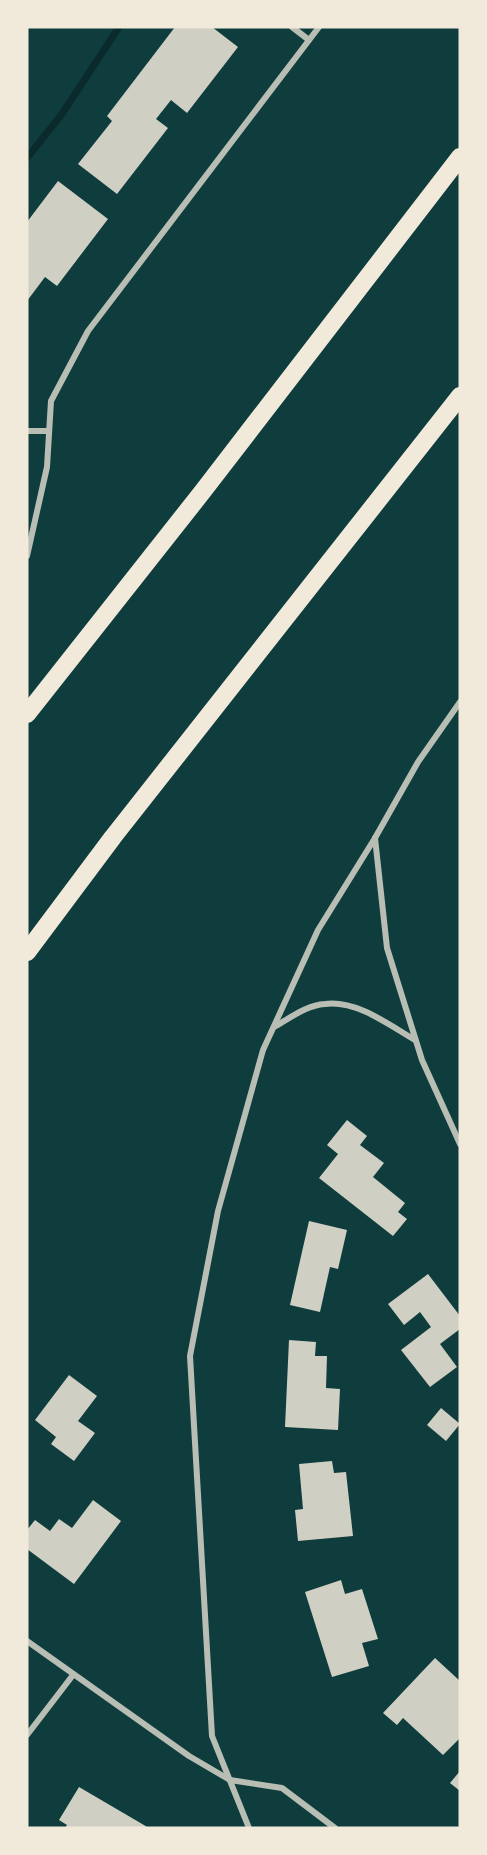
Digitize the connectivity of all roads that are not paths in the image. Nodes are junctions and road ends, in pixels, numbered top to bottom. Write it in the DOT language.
graph roads {
  1 [pos="292,27"];
  2 [pos="318,27"];
  3 [pos="309,40"];
  4 [pos="460,157"];
  5 [pos="460,396"];
  6 [pos="27,430"];
  7 [pos="49,431"];
  8 [pos="27,556"];
  9 [pos="460,702"];
  10 [pos="27,714"];
  11 [pos="375,838"];
  12 [pos="27,951"];
  13 [pos="273,1027"];
  14 [pos="416,1040"];
  15 [pos="460,1144"];
  16 [pos="27,1641"];
  17 [pos="73,1675"];
  18 [pos="27,1736"];
  19 [pos="230,1780"];
  20 [pos="249,1828"];
  21 [pos="335,1828"];
  1 -- 3 [label="street"];
  2 -- 3 [label="street"];
  3 -- 7 [label="street"];
  4 -- 10 [label="highway"];
  5 -- 12 [label="highway"];
  6 -- 7 [label="street"];
  7 -- 8 [label="street"];
  9 -- 11 [label="street"];
  11 -- 13 [label="street"];
  11 -- 14 [label="street"];
  13 -- 14 [label="street"];
  13 -- 19 [label="street"];
  14 -- 15 [label="street"];
  16 -- 17 [label="street"];
  17 -- 18 [label="street"];
  17 -- 19 [label="street"];
  19 -- 20 [label="street"];
  19 -- 21 [label="street"];
}
